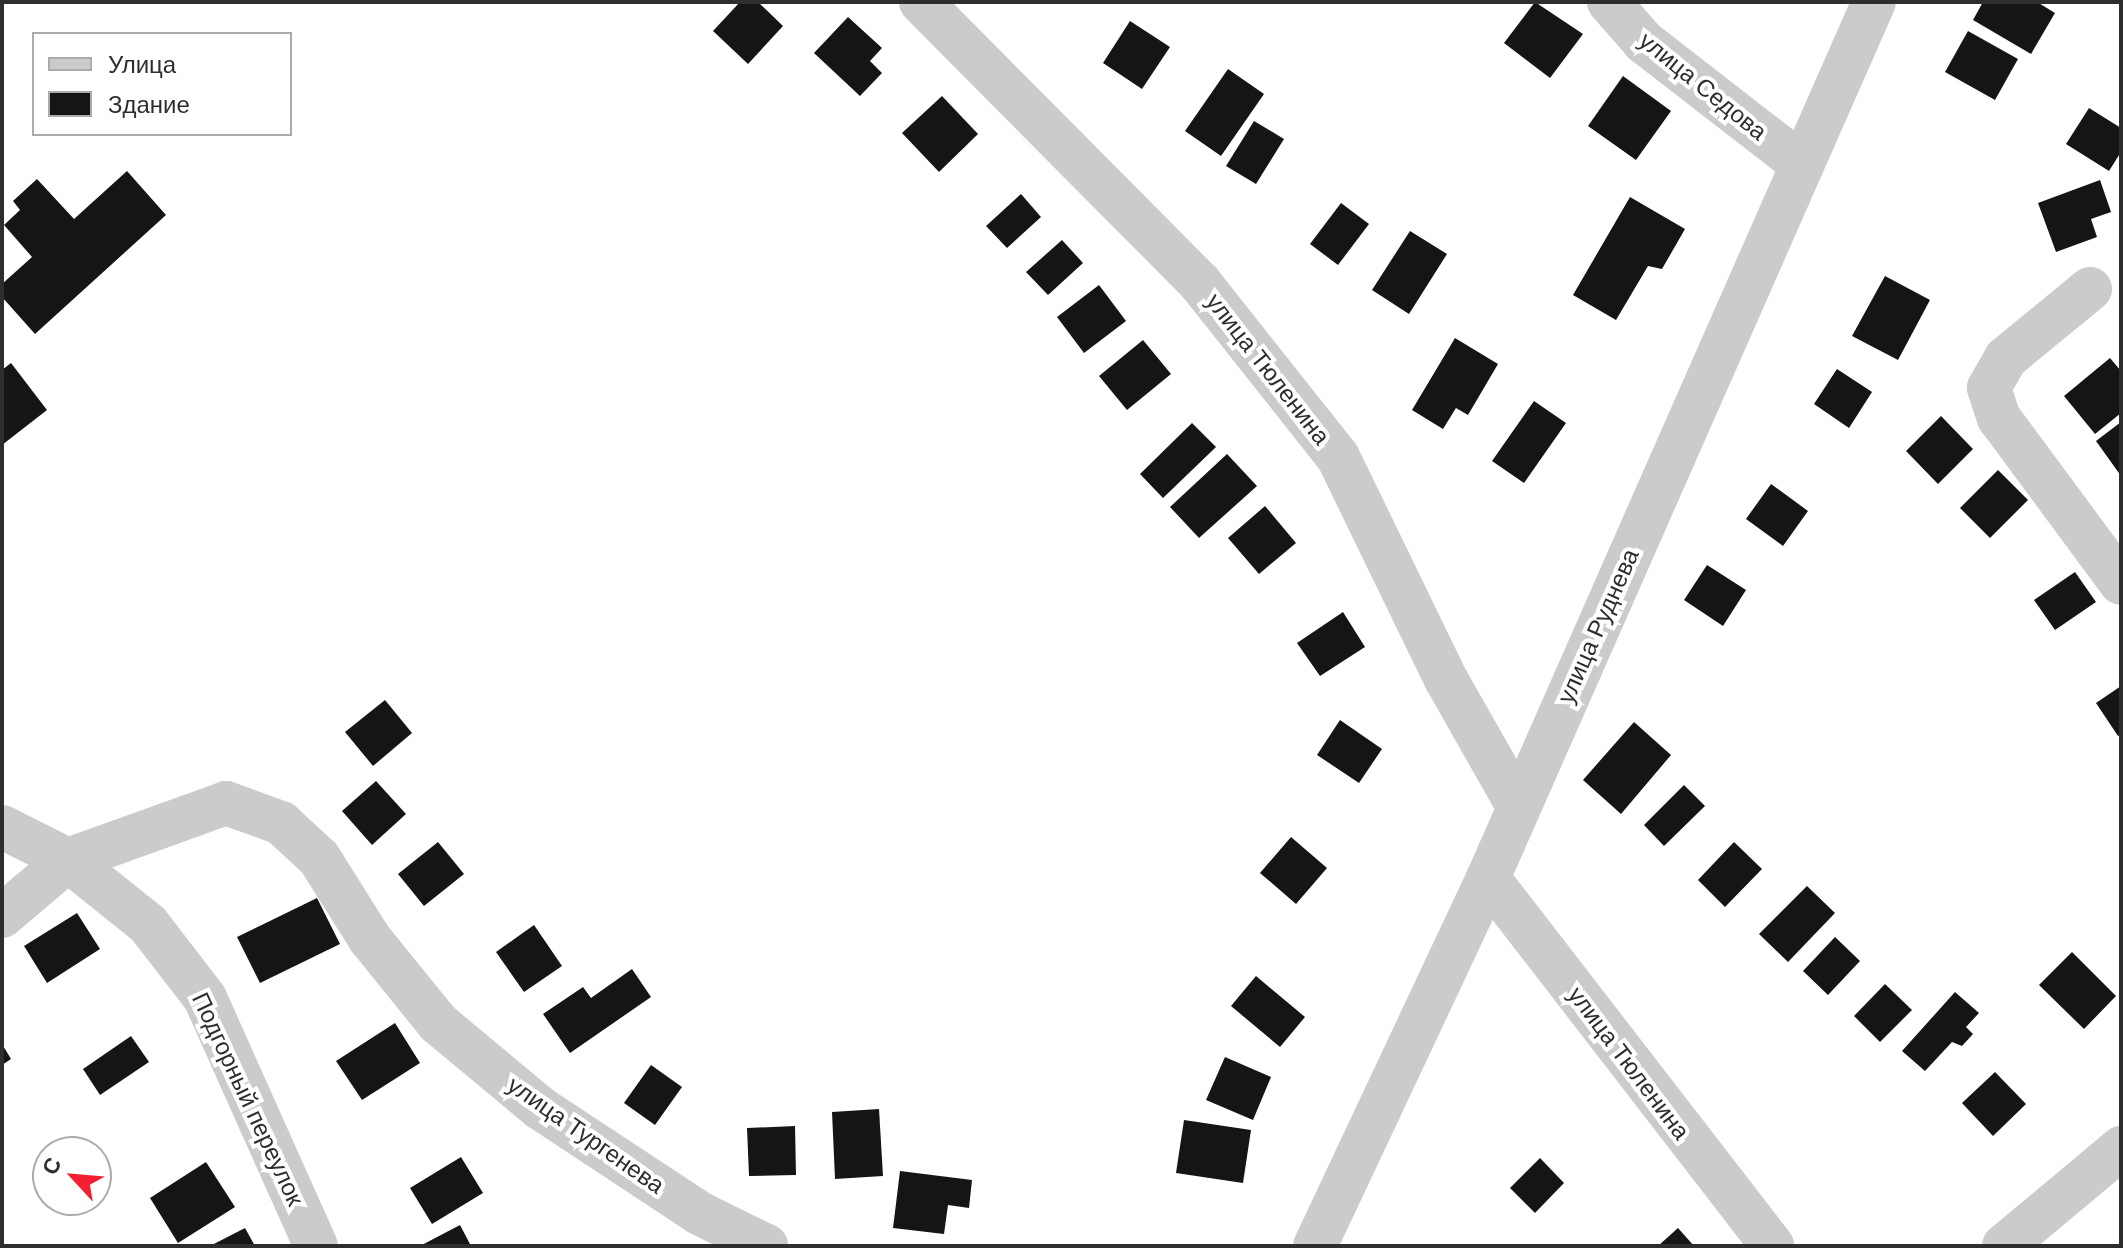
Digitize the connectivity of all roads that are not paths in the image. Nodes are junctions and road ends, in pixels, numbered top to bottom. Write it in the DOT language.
graph roads {
  1 [pos="921,2"];
  2 [pos="1609,2"];
  3 [pos="1874,2"];
  4 [pos="1801,164"];
  5 [pos="2090,289"];
  6 [pos="2121,583"];
  7 [pos="1518,806"];
  8 [pos="2,827"];
  9 [pos="68,860"];
  10 [pos="1488,878"];
  11 [pos="2,916"];
  12 [pos="2121,1148"];
  13 [pos="316,1246"];
  14 [pos="766,1246"];
  15 [pos="1315,1246"];
  16 [pos="1772,1246"];
  17 [pos="2004,1246"];
  1 -- 7 [label="street, улица Тюленина"];
  2 -- 4 [label="street, улица Седова"];
  3 -- 4 [label="street, улица Руднева"];
  4 -- 7 [label="street, улица Руднева"];
  5 -- 6 [label="street"];
  7 -- 10 [label="street, улица Руднева"];
  8 -- 9 [label="street, Подгорный переулок"];
  9 -- 11 [label="street"];
  9 -- 13 [label="street, Подгорный переулок"];
  9 -- 14 [label="street, улица Тургенева"];
  10 -- 15 [label="street, улица Руднева"];
  10 -- 16 [label="street, улица Тюленина"];
  12 -- 17 [label="street"];
}
